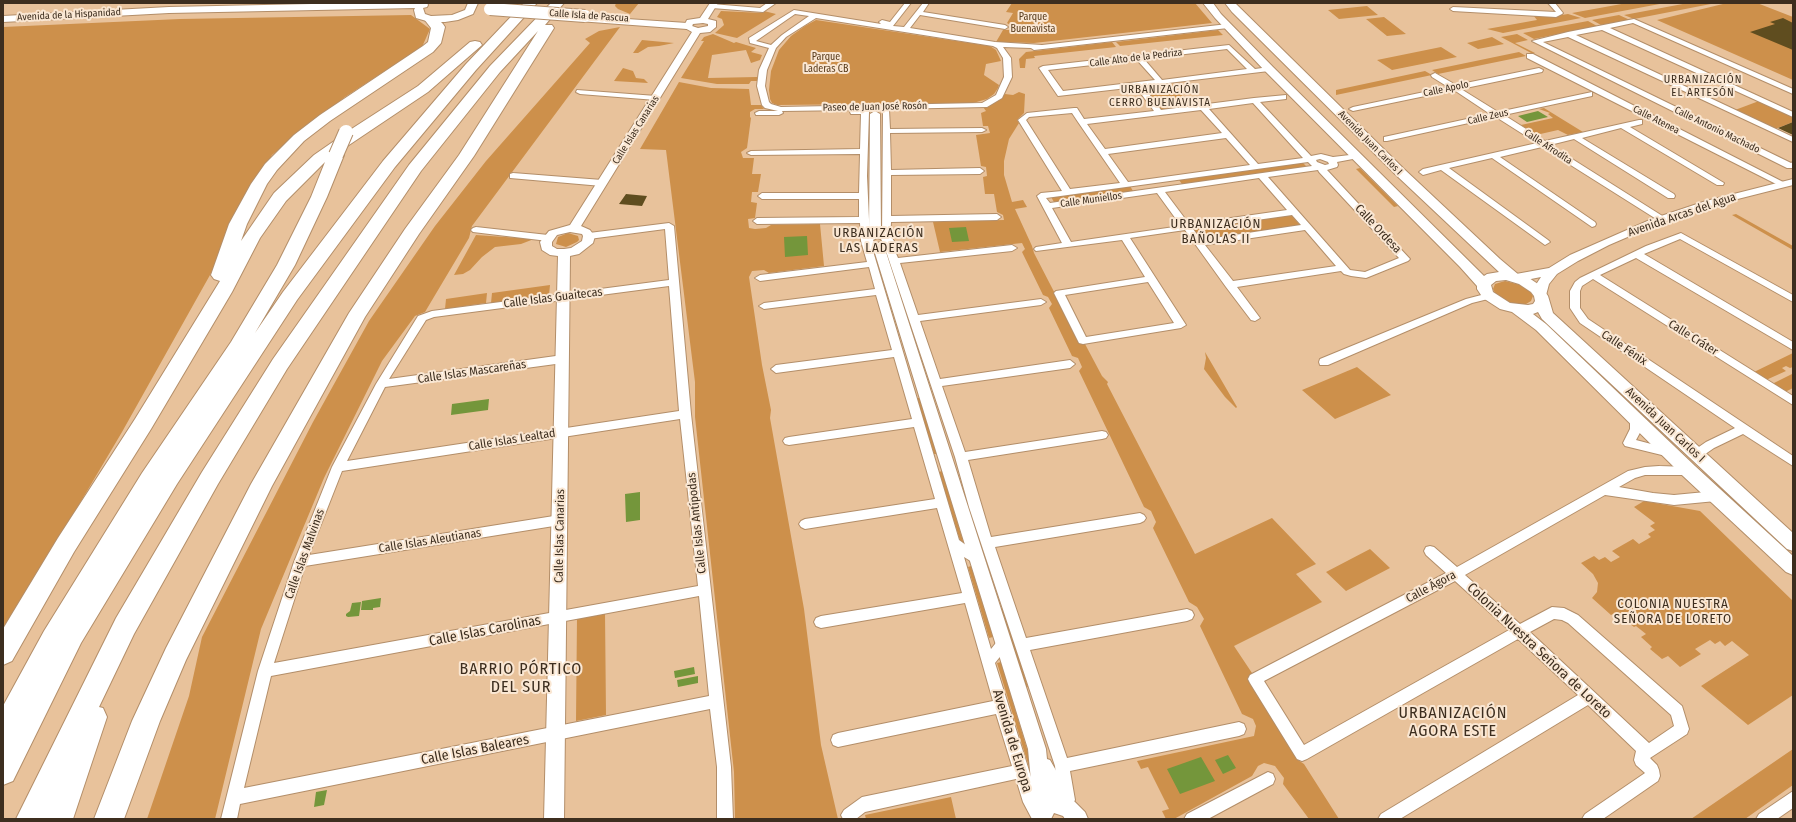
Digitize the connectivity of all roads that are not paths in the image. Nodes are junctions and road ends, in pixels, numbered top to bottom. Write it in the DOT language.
graph roads {
  1 [pos="522,3"];
  2 [pos="531,3"];
  3 [pos="558,3"];
  4 [pos="568,3"];
  5 [pos="773,3"];
  6 [pos="908,3"];
  7 [pos="916,3"];
  8 [pos="926,3"];
  9 [pos="1208,3"];
  10 [pos="1219,3"];
  11 [pos="1230,3"];
  12 [pos="1551,3"];
  13 [pos="713,5"];
  14 [pos="470,7"];
  15 [pos="1453,9"];
  16 [pos="808,10"];
  17 [pos="427,13"];
  18 [pos="918,13"];
  19 [pos="816,15"];
  20 [pos="3,19"];
  21 [pos="703,20"];
  22 [pos="3,23"];
  23 [pos="905,23"];
  24 [pos="893,24"];
  25 [pos="688,25"];
  26 [pos="875,25"];
  27 [pos="1228,26"];
  28 [pos="1005,27"];
  29 [pos="1602,27"];
  30 [pos="697,31"];
  31 [pos="914,32"];
  32 [pos="1568,34"];
  33 [pos="995,44"];
  34 [pos="773,47"];
  35 [pos="1041,47"];
  36 [pos="1005,56"];
  37 [pos="1530,56"];
  38 [pos="1139,57"];
  39 [pos="1269,69"];
  40 [pos="1539,70"];
  41 [pos="1253,71"];
  42 [pos="1435,75"];
  43 [pos="1160,82"];
  44 [pos="1138,85"];
  45 [pos="1455,88"];
  46 [pos="580,92"];
  47 [pos="1793,92"];
  48 [pos="1590,94"];
  49 [pos="1283,97"];
  50 [pos="656,98"];
  51 [pos="1254,100"];
  52 [pos="1203,107"];
  53 [pos="887,109"];
  54 [pos="1353,109"];
  55 [pos="868,111"];
  56 [pos="1159,112"];
  57 [pos="1498,115"];
  58 [pos="1793,115"];
  59 [pos="1082,122"];
  60 [pos="1639,122"];
  61 [pos="1623,126"];
  62 [pos="982,130"];
  63 [pos="886,131"];
  64 [pos="1228,135"];
  65 [pos="1576,137"];
  66 [pos="1387,139"];
  67 [pos="1793,140"];
  68 [pos="1544,144"];
  69 [pos="881,150"];
  70 [pos="864,151"];
  71 [pos="1103,152"];
  72 [pos="751,153"];
  73 [pos="1355,156"];
  74 [pos="1494,156"];
  75 [pos="1312,159"];
  76 [pos="1332,160"];
  77 [pos="1792,165"];
  78 [pos="1255,166"];
  79 [pos="1322,168"];
  80 [pos="1443,168"];
  81 [pos="875,169"];
  82 [pos="980,171"];
  83 [pos="1423,172"];
  84 [pos="886,173"];
  85 [pos="513,176"];
  86 [pos="863,176"];
  87 [pos="1262,176"];
  88 [pos="602,183"];
  89 [pos="1720,183"];
  90 [pos="1788,183"];
  91 [pos="1125,184"];
  92 [pos="1159,190"];
  93 [pos="1067,192"];
  94 [pos="886,193"];
  95 [pos="762,196"];
  96 [pos="864,196"];
  97 [pos="1671,196"];
  98 [pos="876,198"];
  99 [pos="1047,206"];
  100 [pos="1293,212"];
  101 [pos="997,218"];
  102 [pos="888,219"];
  103 [pos="1661,219"];
  104 [pos="864,220"];
  105 [pos="757,221"];
  106 [pos="1592,224"];
  107 [pos="1186,227"];
  108 [pos="1306,227"];
  109 [pos="574,228"];
  110 [pos="476,230"];
  111 [pos="589,236"];
  112 [pos="1124,236"];
  113 [pos="548,238"];
  114 [pos="877,241"];
  115 [pos="1545,242"];
  116 [pos="1198,243"];
  117 [pos="1068,245"];
  118 [pos="1012,248"];
  119 [pos="1039,249"];
  120 [pos="564,253"];
  121 [pos="1637,254"];
  122 [pos="895,261"];
  123 [pos="872,264"];
  124 [pos="1342,268"];
  125 [pos="1553,271"];
  126 [pos="1593,275"];
  127 [pos="760,278"];
  128 [pos="1515,278"];
  129 [pos="1151,279"];
  130 [pos="674,282"];
  131 [pos="1230,285"];
  132 [pos="1489,286"];
  133 [pos="892,291"];
  134 [pos="564,297"];
  135 [pos="1541,299"];
  136 [pos="1793,299"];
  137 [pos="1041,302"];
  138 [pos="764,306"];
  139 [pos="1517,309"];
  140 [pos="432,314"];
  141 [pos="1255,318"];
  142 [pos="914,319"];
  143 [pos="1793,347"];
  144 [pos="903,348"];
  145 [pos="925,352"];
  146 [pos="563,359"];
  147 [pos="1324,362"];
  148 [pos="1070,364"];
  149 [pos="178,366"];
  150 [pos="776,369"];
  151 [pos="381,384"];
  152 [pos="907,386"];
  153 [pos="931,389"];
  154 [pos="1793,402"];
  155 [pos="685,414"];
  156 [pos="947,415"];
  157 [pos="1636,420"];
  158 [pos="918,422"];
  159 [pos="936,427"];
  160 [pos="1744,429"];
  161 [pos="562,432"];
  162 [pos="1102,435"];
  163 [pos="789,441"];
  164 [pos="1671,453"];
  165 [pos="1697,454"];
  166 [pos="945,456"];
  167 [pos="961,457"];
  168 [pos="1793,462"];
  169 [pos="338,467"];
  170 [pos="931,467"];
  171 [pos="1689,471"];
  172 [pos="1632,474"];
  173 [pos="1604,490"];
  174 [pos="957,495"];
  175 [pos="1716,496"];
  176 [pos="1653,498"];
  177 [pos="942,503"];
  178 [pos="975,507"];
  179 [pos="1140,518"];
  180 [pos="560,520"];
  181 [pos="805,524"];
  182 [pos="952,542"];
  183 [pos="988,543"];
  184 [pos="1793,544"];
  185 [pos="1430,550"];
  186 [pos="977,560"];
  187 [pos="300,562"];
  188 [pos="1793,567"];
  189 [pos="1456,574"];
  190 [pos="704,590"];
  191 [pos="1004,591"];
  192 [pos="969,597"];
  193 [pos="994,608"];
  194 [pos="1187,615"];
  195 [pos="558,617"];
  196 [pos="821,622"];
  197 [pos="125,626"];
  198 [pos="1519,631"];
  199 [pos="1004,643"];
  200 [pos="1022,645"];
  201 [pos="3,653"];
  202 [pos="989,661"];
  203 [pos="265,671"];
  204 [pos="1020,694"];
  205 [pos="1588,696"];
  206 [pos="717,701"];
  207 [pos="1001,706"];
  208 [pos="1042,707"];
  209 [pos="1239,729"];
  210 [pos="3,733"];
  211 [pos="557,734"];
  212 [pos="838,740"];
  213 [pos="1647,751"];
  214 [pos="1038,756"];
  215 [pos="1062,766"];
  216 [pos="3,771"];
  217 [pos="1021,771"];
  218 [pos="1268,779"];
  219 [pos="234,798"];
  220 [pos="1793,799"];
  221 [pos="1071,811"];
  222 [pos="849,815"];
  223 [pos="1043,817"];
  224 [pos="31,819"];
  225 [pos="58,819"];
  226 [pos="109,819"];
  227 [pos="229,819"];
  228 [pos="554,819"];
  229 [pos="725,819"];
  230 [pos="1192,819"];
  231 [pos="1386,819"];
  232 [pos="1590,819"];
  233 [pos="1764,819"];
  1 -- 149 [label="highway"];
  2 -- 216 [label="highway"];
  3 -- 197 [label="highway"];
  4 -- 226 [label="highway"];
  5 -- 13 [label="street"];
  6 -- 24 [label="street"];
  7 -- 23 [label="street"];
  8 -- 18 [label="street"];
  9 -- 27 [label="main road, Avenida Juan Carlos I"];
  10 -- 132 [label="main road, Avenida Juan Carlos I"];
  11 -- 128 [label="main road, Avenida Juan Carlos I"];
  12 -- 15 [label="street"];
  13 -- 21 [label="street"];
  14 -- 17 [label="main road, Calle Isla de Pascua"];
  14 -- 25 [label="main road, Calle Isla de Pascua"];
  16 -- 19 [label="street"];
  17 -- 20 [label="main road, Avenida de la Hispanidad"];
  17 -- 22 [label="main road, Avenida de la Hispanidad"];
  17 -- 149 [label="highway"];
  17 -- 210 [label="highway, bridge"];
  18 -- 23 [label="street"];
  18 -- 28 [label="street"];
  19 -- 24 [label="street"];
  19 -- 26 [label="street"];
  19 -- 34 [label="street"];
  19 -- 34 [label="street"];
  21 -- 25 [label="street"];
  21 -- 30 [label="street"];
  23 -- 24 [label="street"];
  23 -- 31 [label="street"];
  24 -- 26 [label="street"];
  25 -- 30 [label="street"];
  26 -- 31 [label="street"];
  27 -- 35 [label="street"];
  27 -- 39 [label="main road, Avenida Juan Carlos I"];
  29 -- 32 [label="street"];
  29 -- 47 [label="street"];
  29 -- 58 [label="street"];
  30 -- 50 [label="street, Calle Islas Canarias"];
  31 -- 33 [label="street"];
  32 -- 67 [label="street"];
  32 -- 77 [label="street, Calle Antonio Machado"];
  33 -- 35 [label="street"];
  33 -- 36 [label="street"];
  34 -- 55 [label="street, Paseo de Juan José Rosón"];
  35 -- 36 [label="street"];
  36 -- 53 [label="street, Paseo de Juan José Rosón"];
  37 -- 90 [label="street, Calle Atenea"];
  38 -- 41 [label="street, Calle Alto de la Pedriza"];
  38 -- 43 [label="street"];
  38 -- 44 [label="street, Calle Alto de la Pedriza"];
  39 -- 41 [label="street"];
  39 -- 73 [label="main road, Avenida Juan Carlos I"];
  40 -- 45 [label="street, Calle Apolo"];
  41 -- 43 [label="street"];
  42 -- 45 [label="street, Calle Afrodita"];
  43 -- 44 [label="street"];
  44 -- 56 [label="street"];
  45 -- 54 [label="street, Calle Apolo"];
  45 -- 57 [label="street, Calle Afrodita"];
  46 -- 50 [label="street"];
  48 -- 57 [label="street, Calle Zeus"];
  49 -- 51 [label="street"];
  50 -- 88 [label="street, Calle Islas Canarias"];
  51 -- 52 [label="street"];
  51 -- 75 [label="street"];
  52 -- 56 [label="street"];
  52 -- 64 [label="street"];
  53 -- 55 [label="street"];
  53 -- 55 [label="street, Paseo de Juan José Rosón"];
  53 -- 63 [label="street, Avenida de Europa"];
  55 -- 69 [label="street, Avenida de Europa"];
  55 -- 70 [label="street, Avenida de Europa"];
  56 -- 59 [label="street"];
  57 -- 66 [label="street, Calle Zeus"];
  57 -- 68 [label="street, Calle Afrodita"];
  59 -- 71 [label="street"];
  59 -- 93 [label="street"];
  60 -- 61 [label="street, Calle Atenea"];
  61 -- 65 [label="street, Calle Atenea"];
  61 -- 89 [label="street"];
  62 -- 63 [label="street"];
  63 -- 69 [label="street, Avenida de Europa"];
  64 -- 71 [label="street"];
  64 -- 78 [label="street"];
  65 -- 68 [label="street, Calle Atenea"];
  65 -- 97 [label="street"];
  68 -- 74 [label="street, Calle Atenea"];
  68 -- 103 [label="street, Calle Afrodita"];
  69 -- 81 [label="street, Avenida de Europa"];
  69 -- 84 [label="street, Avenida de Europa"];
  70 -- 72 [label="street"];
  70 -- 86 [label="street, Avenida de Europa"];
  71 -- 91 [label="street"];
  73 -- 76 [label="street"];
  73 -- 132 [label="main road, Avenida Juan Carlos I"];
  74 -- 80 [label="street, Calle Atenea"];
  74 -- 106 [label="street"];
  75 -- 76 [label="street, Calle Muniellos"];
  75 -- 78 [label="street, Calle Muniellos"];
  75 -- 79 [label="street"];
  76 -- 79 [label="street"];
  78 -- 91 [label="street, Calle Muniellos"];
  79 -- 87 [label="street, Calle Muniellos"];
  79 -- 124 [label="street, Calle Ordesa"];
  80 -- 83 [label="street, Calle Atenea"];
  80 -- 115 [label="street"];
  81 -- 86 [label="street"];
  81 -- 98 [label="street, Avenida de Europa"];
  82 -- 84 [label="street"];
  84 -- 94 [label="street, Avenida de Europa"];
  85 -- 88 [label="street"];
  86 -- 96 [label="street, Avenida de Europa"];
  87 -- 92 [label="street, Calle Muniellos"];
  87 -- 100 [label="street"];
  88 -- 109 [label="street, Calle Islas Canarias"];
  90 -- 103 [label="street, Avenida Arcas del Agua"];
  91 -- 93 [label="street, Calle Muniellos"];
  92 -- 99 [label="street, Calle Muniellos"];
  92 -- 107 [label="street"];
  93 -- 99 [label="street, Calle Muniellos"];
  94 -- 98 [label="street"];
  94 -- 102 [label="street, Avenida de Europa"];
  95 -- 96 [label="street"];
  96 -- 104 [label="street, Avenida de Europa"];
  98 -- 114 [label="street, Avenida de Europa"];
  99 -- 117 [label="street"];
  100 -- 107 [label="street"];
  100 -- 108 [label="street"];
  101 -- 102 [label="street"];
  102 -- 114 [label="street, Avenida de Europa"];
  103 -- 125 [label="street, Avenida Arcas del Agua"];
  104 -- 105 [label="street"];
  104 -- 114 [label="street, Avenida de Europa"];
  107 -- 112 [label="street"];
  107 -- 116 [label="street"];
  108 -- 116 [label="street"];
  108 -- 124 [label="street"];
  109 -- 111 [label="street"];
  109 -- 113 [label="street"];
  110 -- 113 [label="street"];
  111 -- 120 [label="street"];
  111 -- 130 [label="street, Calle Islas Antípodas"];
  112 -- 117 [label="street"];
  112 -- 129 [label="street"];
  113 -- 120 [label="street"];
  114 -- 122 [label="street, Avenida de Europa"];
  114 -- 123 [label="street, Avenida de Europa"];
  114 -- 133 [label="street, Avenida de Europa"];
  116 -- 131 [label="street"];
  117 -- 119 [label="street"];
  118 -- 122 [label="street"];
  120 -- 134 [label="street, Calle Islas Canarias"];
  121 -- 126 [label="street, Calle Fénix"];
  121 -- 136 [label="street, Calle Fénix"];
  121 -- 143 [label="street"];
  122 -- 133 [label="street, Avenida de Europa"];
  123 -- 127 [label="street"];
  123 -- 133 [label="street, Avenida de Europa"];
  124 -- 131 [label="street"];
  125 -- 128 [label="street, Avenida Arcas del Agua"];
  125 -- 135 [label="street, Avenida Arcas del Agua"];
  126 -- 154 [label="street, Calle Cráter"];
  126 -- 160 [label="street, Calle Fénix"];
  128 -- 132 [label="main road"];
  128 -- 135 [label="main road, Avenida Juan Carlos I"];
  129 -- 129 [label="street"];
  130 -- 134 [label="street, Calle Islas Guaitecas"];
  130 -- 155 [label="street, Calle Islas Antípodas"];
  131 -- 141 [label="street"];
  132 -- 139 [label="main road"];
  132 -- 147 [label="street"];
  133 -- 138 [label="street"];
  133 -- 142 [label="street, Avenida de Europa"];
  133 -- 144 [label="street, Avenida de Europa"];
  134 -- 140 [label="street, Calle Islas Guaitecas"];
  134 -- 146 [label="street, Calle Islas Canarias"];
  135 -- 139 [label="main road"];
  135 -- 165 [label="main road, Avenida Juan Carlos I"];
  137 -- 142 [label="street"];
  139 -- 157 [label="main road, Avenida Juan Carlos I"];
  140 -- 151 [label="street, Calle Islas Malvinas"];
  142 -- 145 [label="street, Avenida de Europa"];
  144 -- 145 [label="street"];
  144 -- 150 [label="street"];
  144 -- 152 [label="street, Avenida de Europa"];
  144 -- 153 [label="street, Avenida de Europa"];
  145 -- 153 [label="street, Avenida de Europa"];
  146 -- 151 [label="street, Calle Islas Mascareñas"];
  146 -- 161 [label="street, Calle Islas Canarias"];
  148 -- 153 [label="street"];
  149 -- 201 [label="highway"];
  151 -- 169 [label="street, Calle Islas Malvinas"];
  152 -- 153 [label="street"];
  152 -- 158 [label="street, Avenida de Europa"];
  153 -- 156 [label="street, Avenida de Europa"];
  153 -- 159 [label="street, Avenida de Europa"];
  155 -- 161 [label="street, Calle Islas Lealtad"];
  155 -- 190 [label="street, Calle Islas Antípodas"];
  156 -- 159 [label="street"];
  156 -- 167 [label="street, Avenida de Europa"];
  157 -- 164 [label="main road, Avenida Juan Carlos I"];
  157 -- 164 [label="street, Avenida Juan Carlos I"];
  158 -- 163 [label="street"];
  158 -- 170 [label="street, Avenida de Europa"];
  159 -- 166 [label="street, Avenida de Europa"];
  160 -- 165 [label="street"];
  160 -- 168 [label="street, Calle Fénix"];
  161 -- 169 [label="street, Calle Islas Lealtad"];
  161 -- 180 [label="street, Calle Islas Canarias"];
  162 -- 167 [label="street"];
  164 -- 171 [label="main road, Avenida Juan Carlos I"];
  165 -- 184 [label="main road, Avenida Juan Carlos I"];
  166 -- 170 [label="street"];
  166 -- 174 [label="street, Avenida de Europa"];
  167 -- 178 [label="street, Avenida de Europa"];
  169 -- 187 [label="street, Calle Islas Malvinas"];
  170 -- 177 [label="street, Avenida de Europa"];
  171 -- 172 [label="street, Calle Ágora"];
  171 -- 175 [label="main road, Avenida Juan Carlos I"];
  172 -- 173 [label="street, Calle Ágora"];
  172 -- 176 [label="street"];
  173 -- 176 [label="street"];
  173 -- 189 [label="street, Calle Ágora"];
  174 -- 178 [label="street"];
  174 -- 186 [label="street, Avenida de Europa"];
  175 -- 176 [label="street"];
  175 -- 188 [label="main road, Avenida Juan Carlos I"];
  177 -- 181 [label="street"];
  177 -- 182 [label="street, Avenida de Europa"];
  178 -- 183 [label="street, Avenida de Europa"];
  179 -- 183 [label="street"];
  180 -- 187 [label="street, Calle Islas Aleutianas"];
  180 -- 195 [label="street, Calle Islas Canarias"];
  182 -- 186 [label="street"];
  182 -- 192 [label="street, Avenida de Europa"];
  183 -- 191 [label="street, Avenida de Europa"];
  185 -- 189 [label="street, Colonia Nuestra Señora de Loreto"];
  186 -- 193 [label="street, Avenida de Europa"];
  187 -- 203 [label="street, Calle Islas Malvinas"];
  189 -- 198 [label="street, Colonia Nuestra Señora de Loreto"];
  189 -- 198 [label="street, Calle Ágora"];
  190 -- 195 [label="street, Calle Islas Carolinas"];
  190 -- 206 [label="street, Calle Islas Antípodas"];
  191 -- 193 [label="street"];
  191 -- 200 [label="street, Avenida de Europa"];
  192 -- 196 [label="street"];
  192 -- 202 [label="street, Avenida de Europa"];
  193 -- 199 [label="street, Avenida de Europa"];
  194 -- 200 [label="street"];
  195 -- 203 [label="street, Calle Islas Carolinas"];
  195 -- 211 [label="street, Calle Islas Canarias"];
  197 -- 224 [label="highway"];
  197 -- 225 [label="highway"];
  198 -- 205 [label="street, Colonia Nuestra Señora de Loreto"];
  198 -- 213 [label="street"];
  199 -- 202 [label="street"];
  199 -- 204 [label="street, Avenida de Europa"];
  200 -- 208 [label="street, Avenida de Europa"];
  202 -- 207 [label="street, Avenida de Europa"];
  203 -- 219 [label="street, Calle Islas Malvinas"];
  204 -- 208 [label="street, Avenida de Europa"];
  204 -- 214 [label="street, Avenida de Europa"];
  205 -- 213 [label="street, Colonia Nuestra Señora de Loreto"];
  205 -- 231 [label="street"];
  206 -- 211 [label="street, Calle Islas Baleares"];
  206 -- 229 [label="street, Calle Islas Antípodas"];
  207 -- 212 [label="street"];
  207 -- 217 [label="street, Avenida de Europa"];
  208 -- 215 [label="street, Avenida de Europa"];
  209 -- 215 [label="street"];
  211 -- 219 [label="street, Calle Islas Baleares"];
  211 -- 228 [label="street, Calle Islas Canarias"];
  213 -- 232 [label="street"];
  214 -- 221 [label="street, Avenida de Europa"];
  214 -- 223 [label="street, Avenida de Europa"];
  215 -- 221 [label="street, Avenida de Europa"];
  217 -- 222 [label="street"];
  217 -- 223 [label="street, Avenida de Europa"];
  218 -- 230 [label="street"];
  219 -- 227 [label="street, Calle Islas Malvinas"];
  220 -- 233 [label="street"];
  221 -- 223 [label="street"];
}
